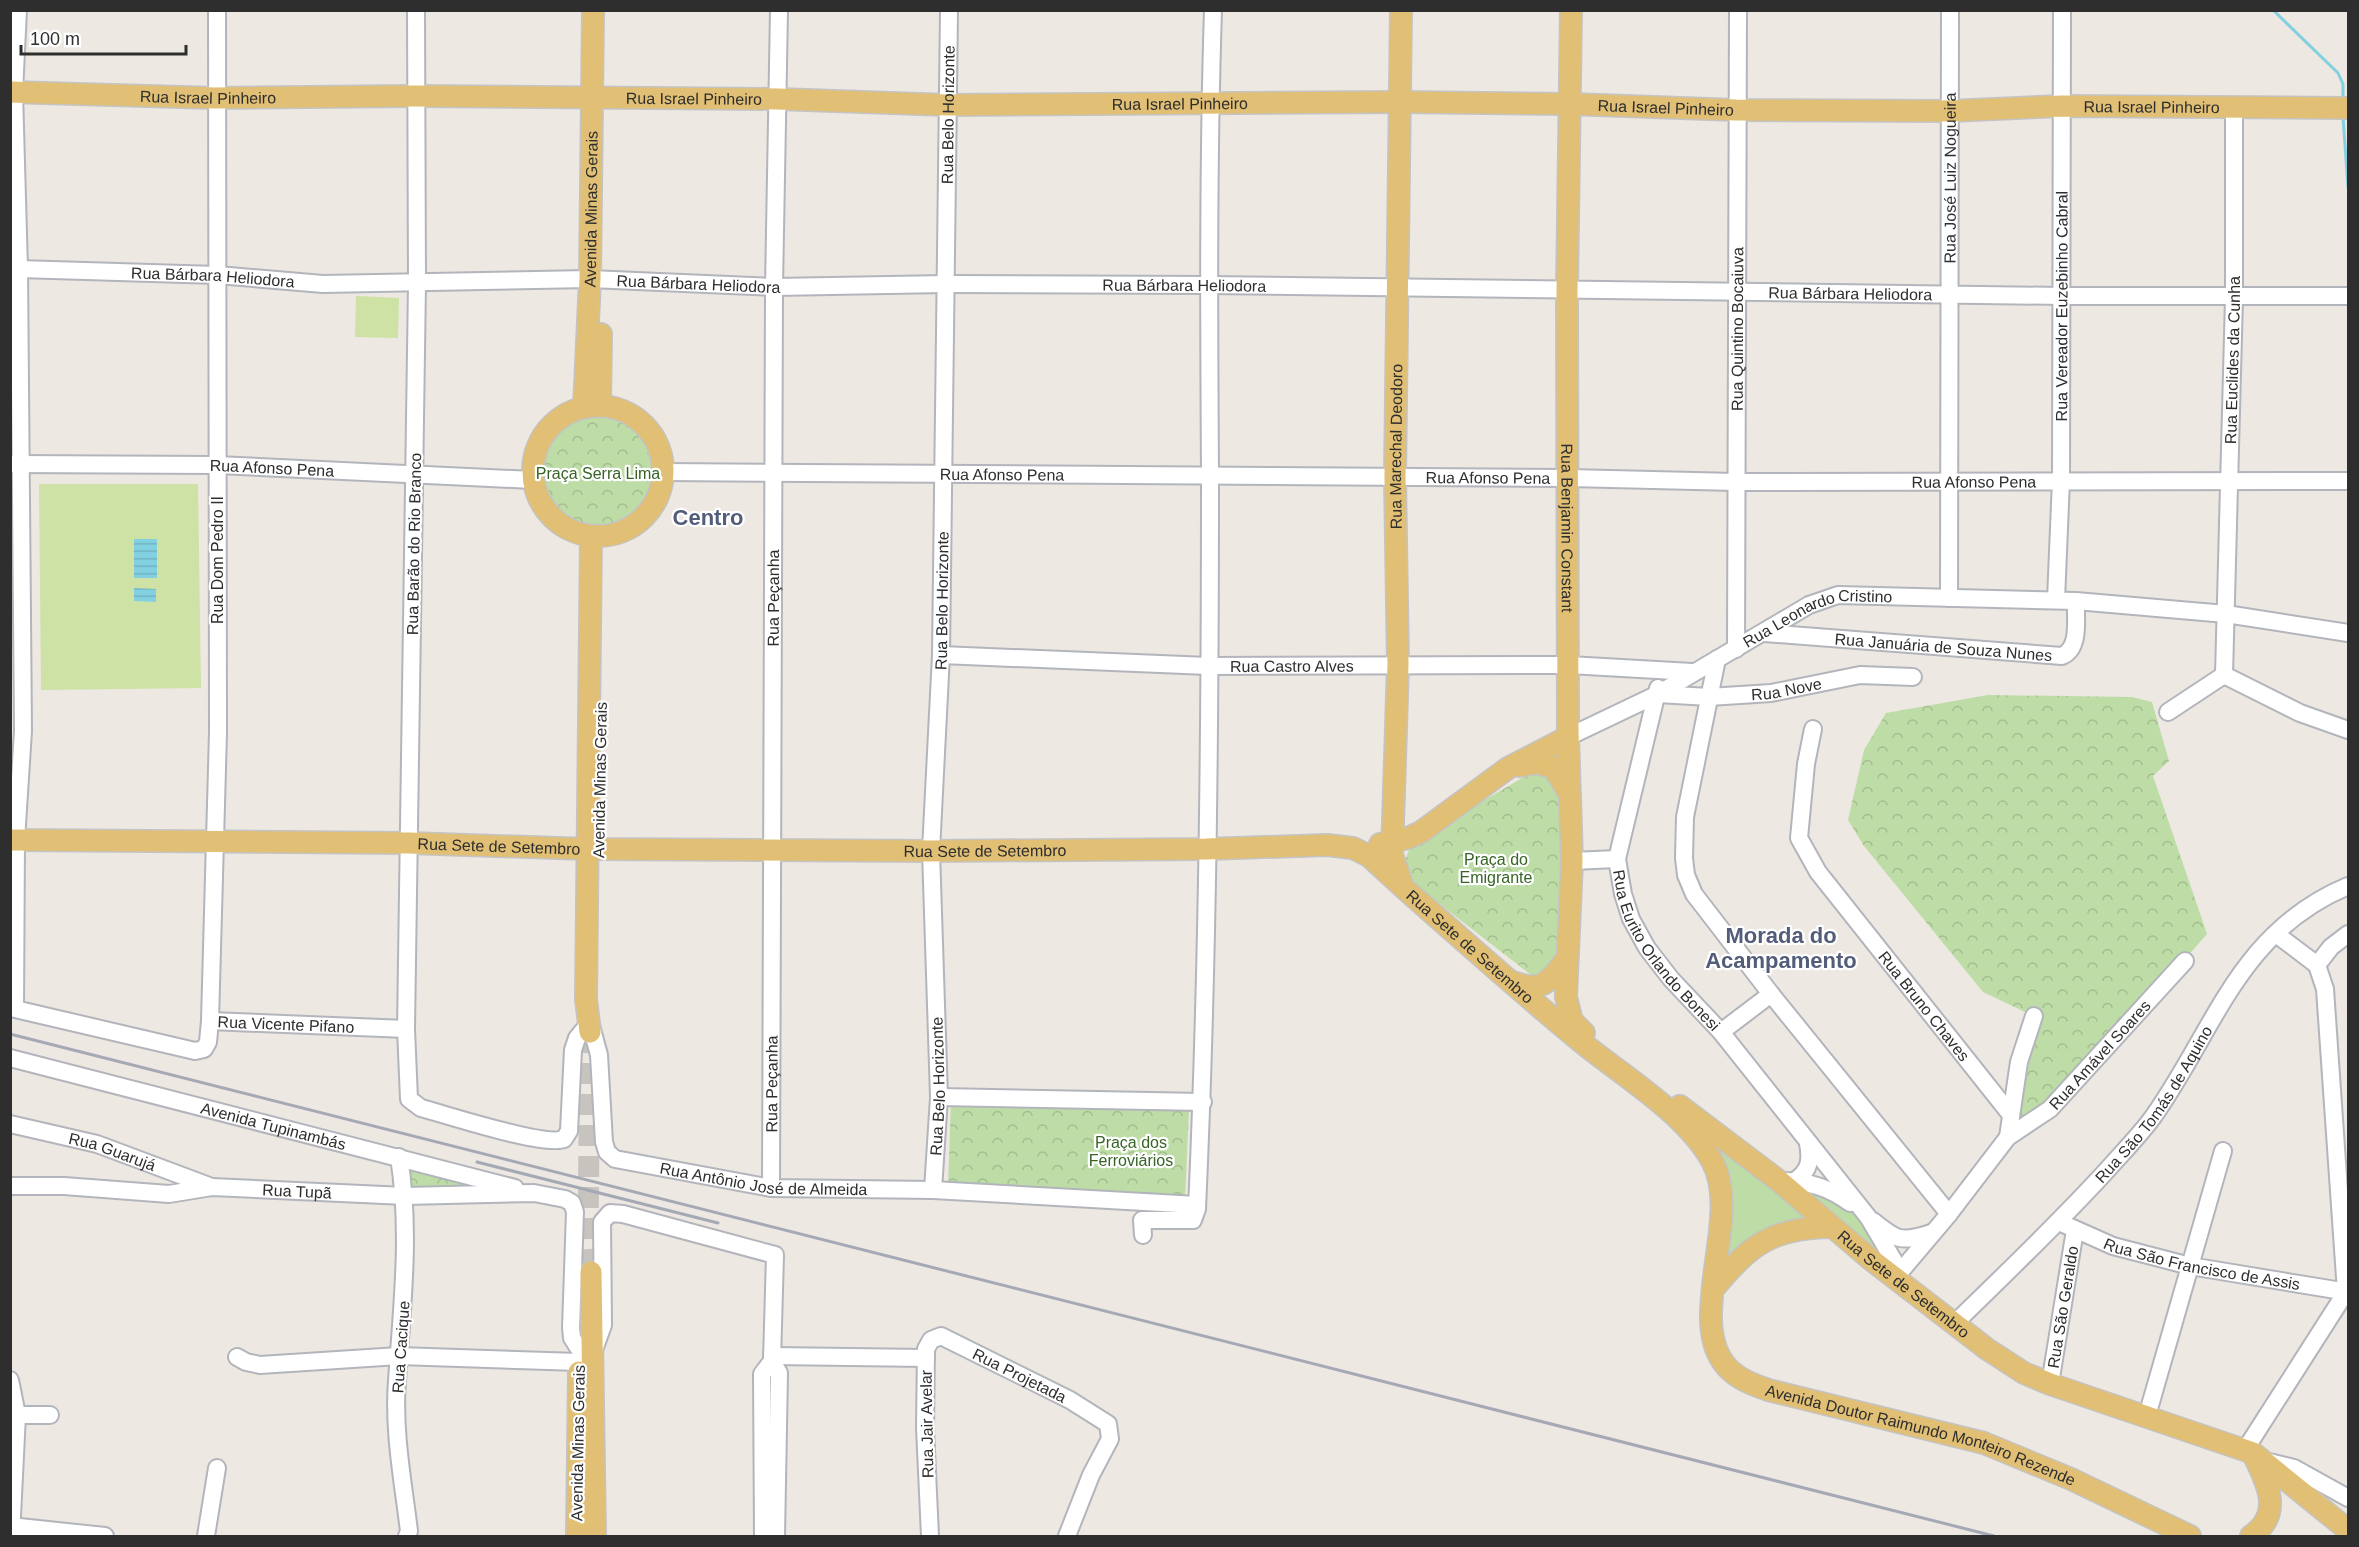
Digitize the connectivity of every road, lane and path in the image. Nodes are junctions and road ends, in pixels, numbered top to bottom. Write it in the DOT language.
graph roads {
  1 [pos="18,10"];
  2 [pos="217,10"];
  3 [pos="416,10"];
  4 [pos="593,10"];
  5 [pos="603,10"];
  6 [pos="779,10"];
  7 [pos="949,10"];
  8 [pos="1213,10"];
  9 [pos="1401,10"];
  10 [pos="1571,10"];
  11 [pos="1738,10"];
  12 [pos="1950,10"];
  13 [pos="2061,10"];
  14 [pos="12,92"];
  15 [pos="415,96"];
  16 [pos="215,98"];
  17 [pos="598,99"];
  18 [pos="778,99"];
  19 [pos="1399,102"];
  20 [pos="1210,103"];
  21 [pos="1570,104"];
  22 [pos="948,105"];
  23 [pos="2062,106"];
  24 [pos="2234,108"];
  25 [pos="2349,108"];
  26 [pos="1736,110"];
  27 [pos="1950,111"];
  28 [pos="19,269"];
  29 [pos="217,275"];
  30 [pos="596,280"];
  31 [pos="946,284"];
  32 [pos="417,285"];
  33 [pos="1208,285"];
  34 [pos="774,287"];
  35 [pos="1398,288"];
  36 [pos="1567,289"];
  37 [pos="1736,293"];
  38 [pos="1949,294"];
  39 [pos="2062,296"];
  40 [pos="2349,296"];
  41 [pos="2234,298"];
  42 [pos="592,406"];
  43 [pos="16,464"];
  44 [pos="217,465"];
  45 [pos="663,472"];
  46 [pos="415,474"];
  47 [pos="775,475"];
  48 [pos="943,475"];
  49 [pos="1210,476"];
  50 [pos="1395,477"];
  51 [pos="1569,478"];
  52 [pos="532,480"];
  53 [pos="1949,480"];
  54 [pos="2061,480"];
  55 [pos="2229,480"];
  56 [pos="1736,482"];
  57 [pos="2349,482"];
  58 [pos="597,536"];
  59 [pos="1949,598"];
  60 [pos="2056,600"];
  61 [pos="2076,601"];
  62 [pos="2226,614"];
  63 [pos="1764,633"];
  64 [pos="2349,633"];
  65 [pos="1736,648"];
  66 [pos="941,655"];
  67 [pos="1717,659"];
  68 [pos="1398,664"];
  69 [pos="1569,665"];
  70 [pos="1208,666"];
  71 [pos="1643,668"];
  72 [pos="1692,672"];
  73 [pos="2224,675"];
  74 [pos="1913,676"];
  75 [pos="1658,694"];
  76 [pos="1709,697"];
  77 [pos="2168,712"];
  78 [pos="1813,729"];
  79 [pos="2349,730"];
  80 [pos="1568,737"];
  81 [pos="1508,768"];
  82 [pos="1572,808"];
  83 [pos="13,840"];
  84 [pos="215,842"];
  85 [pos="409,843"];
  86 [pos="1392,843"];
  87 [pos="1353,848"];
  88 [pos="593,849"];
  89 [pos="773,849"];
  90 [pos="1206,849"];
  91 [pos="931,851"];
  92 [pos="1617,859"];
  93 [pos="1572,861"];
  94 [pos="2349,886"];
  95 [pos="1406,890"];
  96 [pos="2276,934"];
  97 [pos="2349,934"];
  98 [pos="1566,960"];
  99 [pos="2185,961"];
  100 [pos="2317,965"];
  101 [pos="1512,982"];
  102 [pos="1771,994"];
  103 [pos="2034,1016"];
  104 [pos="210,1021"];
  105 [pos="590,1027"];
  106 [pos="406,1029"];
  107 [pos="1721,1032"];
  108 [pos="1587,1036"];
  109 [pos="10,1058"];
  110 [pos="939,1097"];
  111 [pos="1203,1102"];
  112 [pos="2011,1115"];
  113 [pos="10,1124"];
  114 [pos="2008,1137"];
  115 [pos="604,1142"];
  116 [pos="1808,1142"];
  117 [pos="2223,1151"];
  118 [pos="399,1157"];
  119 [pos="1787,1180"];
  120 [pos="10,1186"];
  121 [pos="212,1187"];
  122 [pos="771,1188"];
  123 [pos="2344,1188"];
  124 [pos="933,1190"];
  125 [pos="534,1193"];
  126 [pos="405,1196"];
  127 [pos="575,1212"];
  128 [pos="1195,1213"];
  129 [pos="1949,1214"];
  130 [pos="1868,1217"];
  131 [pos="2059,1222"];
  132 [pos="1831,1227"];
  133 [pos="2075,1230"];
  134 [pos="1931,1233"];
  135 [pos="1143,1235"];
  136 [pos="2190,1266"];
  137 [pos="586,1272"];
  138 [pos="1898,1274"];
  139 [pos="1714,1288"];
  140 [pos="2347,1292"];
  141 [pos="1954,1324"];
  142 [pos="287,1353"];
  143 [pos="583,1355"];
  144 [pos="392,1356"];
  145 [pos="237,1357"];
  146 [pos="926,1358"];
  147 [pos="772,1359"];
  148 [pos="10,1380"];
  149 [pos="2050,1384"];
  150 [pos="14,1415"];
  151 [pos="50,1415"];
  152 [pos="2147,1416"];
  153 [pos="2254,1454"];
  154 [pos="217,1468"];
  155 [pos="2349,1498"];
  156 [pos="11,1526"];
  157 [pos="2349,1530"];
  158 [pos="11,1536"];
  159 [pos="105,1536"];
  160 [pos="206,1536"];
  161 [pos="407,1536"];
  162 [pos="577,1536"];
  163 [pos="595,1536"];
  164 [pos="764,1536"];
  165 [pos="776,1536"];
  166 [pos="930,1536"];
  167 [pos="1067,1536"];
  168 [pos="2190,1536"];
  169 [pos="2251,1536"];
  1 -- 14 [label="street"];
  2 -- 16 [label="street, Rua Dom Pedro II"];
  3 -- 15 [label="street, Rua Barão do Rio Branco"];
  4 -- 17 [label="main road, Avenida Minas Gerais"];
  5 -- 17 [label="main road, Avenida Minas Gerais"];
  6 -- 18 [label="street, Rua Peçanha"];
  7 -- 22 [label="street, Rua Belo Horizonte"];
  8 -- 20 [label="street"];
  9 -- 19 [label="main road, Rua Marechal Deodoro"];
  10 -- 21 [label="main road, Rua Benjamin Constant"];
  11 -- 26 [label="street, Rua Quintino Bocaiuva"];
  12 -- 27 [label="street, Rua José Luiz Nogueira"];
  13 -- 23 [label="street, Rua Vereador Euzebinho Cabral"];
  14 -- 16 [label="main road, Rua Israel Pinheiro"];
  14 -- 28 [label="street"];
  15 -- 16 [label="main road, Rua Israel Pinheiro"];
  15 -- 17 [label="main road, Rua Israel Pinheiro"];
  15 -- 32 [label="street, Rua Barão do Rio Branco"];
  16 -- 29 [label="street, Rua Dom Pedro II"];
  17 -- 18 [label="main road, Rua Israel Pinheiro"];
  17 -- 30 [label="main road, Avenida Minas Gerais"];
  18 -- 22 [label="main road, Rua Israel Pinheiro"];
  18 -- 34 [label="street, Rua Peçanha"];
  19 -- 20 [label="main road, Rua Israel Pinheiro"];
  19 -- 21 [label="main road, Rua Israel Pinheiro"];
  19 -- 35 [label="main road, Rua Marechal Deodoro"];
  20 -- 22 [label="main road, Rua Israel Pinheiro"];
  20 -- 33 [label="street"];
  21 -- 26 [label="main road, Rua Israel Pinheiro"];
  21 -- 36 [label="main road, Rua Benjamin Constant"];
  22 -- 31 [label="street, Rua Belo Horizonte"];
  23 -- 24 [label="main road, Rua Israel Pinheiro"];
  23 -- 27 [label="main road, Rua Israel Pinheiro"];
  23 -- 39 [label="street, Rua Vereador Euzebinho Cabral"];
  24 -- 25 [label="main road, Rua Israel Pinheiro"];
  24 -- 41 [label="street, Rua Euclides da Cunha"];
  26 -- 27 [label="main road, Rua Israel Pinheiro"];
  26 -- 37 [label="street, Rua Quintino Bocaiuva"];
  27 -- 38 [label="street, Rua José Luiz Nogueira"];
  28 -- 29 [label="street, Rua Bárbara Heliodora"];
  28 -- 43 [label="street"];
  29 -- 32 [label="street, Rua Bárbara Heliodora"];
  29 -- 44 [label="street, Rua Dom Pedro II"];
  30 -- 32 [label="street, Rua Bárbara Heliodora"];
  30 -- 34 [label="street, Rua Bárbara Heliodora"];
  30 -- 42 [label="main road, Avenida Minas Gerais"];
  31 -- 33 [label="street, Rua Bárbara Heliodora"];
  31 -- 34 [label="street, Rua Bárbara Heliodora"];
  31 -- 48 [label="street, Rua Belo Horizonte"];
  32 -- 46 [label="street, Rua Barão do Rio Branco"];
  33 -- 35 [label="street, Rua Bárbara Heliodora"];
  33 -- 49 [label="street"];
  34 -- 47 [label="street, Rua Peçanha"];
  35 -- 36 [label="street, Rua Bárbara Heliodora"];
  35 -- 50 [label="main road, Rua Marechal Deodoro"];
  36 -- 37 [label="street, Rua Bárbara Heliodora"];
  36 -- 51 [label="main road, Rua Benjamin Constant"];
  37 -- 38 [label="street, Rua Bárbara Heliodora"];
  37 -- 56 [label="street, Rua Quintino Bocaiuva"];
  38 -- 39 [label="street, Rua Bárbara Heliodora"];
  38 -- 53 [label="street, Rua José Luiz Nogueira"];
  39 -- 41 [label="street, Rua Bárbara Heliodora"];
  39 -- 54 [label="street, Rua Vereador Euzebinho Cabral"];
  40 -- 41 [label="street, Rua Bárbara Heliodora"];
  41 -- 55 [label="street, Rua Euclides da Cunha"];
  42 -- 45 [label="main road"];
  42 -- 52 [label="main road"];
  43 -- 44 [label="street, Rua Afonso Pena"];
  43 -- 83 [label="street"];
  44 -- 46 [label="street, Rua Afonso Pena"];
  44 -- 84 [label="street, Rua Dom Pedro II"];
  45 -- 47 [label="street, Rua Afonso Pena"];
  45 -- 58 [label="main road"];
  46 -- 52 [label="street, Rua Afonso Pena"];
  46 -- 85 [label="street, Rua Barão do Rio Branco"];
  47 -- 48 [label="street, Rua Afonso Pena"];
  47 -- 89 [label="street, Rua Peçanha"];
  48 -- 49 [label="street, Rua Afonso Pena"];
  48 -- 66 [label="street, Rua Belo Horizonte"];
  49 -- 50 [label="street, Rua Afonso Pena"];
  49 -- 70 [label="street"];
  50 -- 51 [label="street, Rua Afonso Pena"];
  50 -- 68 [label="main road, Rua Marechal Deodoro"];
  51 -- 56 [label="street, Rua Afonso Pena"];
  51 -- 69 [label="main road, Rua Benjamin Constant"];
  52 -- 58 [label="main road"];
  53 -- 54 [label="street, Rua Afonso Pena"];
  53 -- 56 [label="street, Rua Afonso Pena"];
  53 -- 59 [label="street, Rua José Luiz Nogueira"];
  54 -- 55 [label="street, Rua Afonso Pena"];
  54 -- 60 [label="street, Rua Vereador Euzebinho Cabral"];
  55 -- 57 [label="street, Rua Afonso Pena"];
  55 -- 62 [label="street, Rua Euclides da Cunha"];
  56 -- 65 [label="street, Rua Quintino Bocaiuva"];
  58 -- 88 [label="main road, Avenida Minas Gerais"];
  59 -- 60 [label="street, Rua Leonardo Cristino"];
  59 -- 63 [label="street, Rua Leonardo Cristino"];
  60 -- 61 [label="street, Rua Leonardo Cristino"];
  61 -- 62 [label="street, Rua Leonardo Cristino"];
  61 -- 63 [label="street, Rua Januária de Souza Nunes"];
  62 -- 64 [label="street, Rua Leonardo Cristino"];
  62 -- 73 [label="street, Rua Euclides da Cunha"];
  63 -- 65 [label="street, Rua Leonardo Cristino"];
  65 -- 67 [label="street, Rua Leonardo Cristino"];
  66 -- 70 [label="street, Rua Castro Alves"];
  66 -- 91 [label="street, Rua Belo Horizonte"];
  67 -- 72 [label="street, Rua Leonardo Cristino"];
  67 -- 76 [label="street"];
  68 -- 69 [label="street, Rua Castro Alves"];
  68 -- 70 [label="street, Rua Castro Alves"];
  68 -- 86 [label="main road, Rua Marechal Deodoro"];
  69 -- 71 [label="street, Rua Castro Alves"];
  69 -- 80 [label="main road, Rua Benjamin Constant"];
  70 -- 90 [label="street"];
  71 -- 72 [label="street, Rua Castro Alves"];
  71 -- 75 [label="street"];
  72 -- 75 [label="street, Rua Leonardo Cristino"];
  73 -- 77 [label="street"];
  73 -- 79 [label="street"];
  74 -- 76 [label="street, Rua Nove"];
  75 -- 76 [label="street, Rua Nove"];
  75 -- 80 [label="street, Rua Leonardo Cristino"];
  75 -- 92 [label="street, Rua Eurito Orlando Bonesi"];
  76 -- 102 [label="street"];
  78 -- 112 [label="street, Rua Bruno Chaves"];
  80 -- 81 [label="main road, Rua Leonardo Cristino"];
  80 -- 82 [label="main road, Rua Benjamin Constant"];
  81 -- 82 [label="main road"];
  81 -- 86 [label="main road, Rua Leonardo Cristino"];
  82 -- 93 [label="main road, Rua Benjamin Constant"];
  83 -- 84 [label="main road, Rua Sete de Setembro"];
  83 -- 104 [label="street, Rua Vicente Pifano"];
  84 -- 85 [label="main road, Rua Sete de Setembro"];
  84 -- 104 [label="street, Rua Dom Pedro II"];
  85 -- 88 [label="main road, Rua Sete de Setembro"];
  85 -- 106 [label="street, Rua Barão do Rio Branco"];
  86 -- 87 [label="main road"];
  86 -- 95 [label="main road"];
  87 -- 90 [label="main road, Rua Sete de Setembro"];
  87 -- 95 [label="main road, Rua Sete de Setembro"];
  88 -- 89 [label="main road, Rua Sete de Setembro"];
  88 -- 105 [label="main road, Avenida Minas Gerais"];
  89 -- 91 [label="main road, Rua Sete de Setembro"];
  89 -- 122 [label="street, Rua Peçanha"];
  90 -- 91 [label="main road, Rua Sete de Setembro"];
  90 -- 111 [label="street"];
  91 -- 110 [label="street, Rua Belo Horizonte"];
  92 -- 93 [label="street"];
  92 -- 107 [label="street, Rua Eurito Orlando Bonesi"];
  93 -- 98 [label="main road, Rua Benjamin Constant"];
  94 -- 96 [label="street, Rua São Tomás de Aquino"];
  95 -- 101 [label="main road, Rua Sete de Setembro"];
  96 -- 100 [label="street"];
  96 -- 131 [label="street, Rua São Tomás de Aquino"];
  97 -- 100 [label="street"];
  98 -- 101 [label="main road"];
  98 -- 108 [label="main road, Rua Benjamin Constant"];
  99 -- 114 [label="street, Rua Amável Soares"];
  100 -- 123 [label="street"];
  101 -- 139 [label="main road, Rua Sete de Setembro"];
  102 -- 107 [label="street"];
  102 -- 129 [label="street"];
  103 -- 112 [label="street, Rua Amável Soares"];
  104 -- 106 [label="street, Rua Vicente Pifano"];
  105 -- 106 [label="street, Rua Barão do Rio Branco"];
  105 -- 115 [label="street, Avenida Minas Gerais"];
  107 -- 116 [label="street, Rua Eurito Orlando Bonesi"];
  108 -- 119 [label="main road, Rua Sete de Setembro"];
  109 -- 118 [label="street, Avenida Tupinambás"];
  110 -- 111 [label="street"];
  110 -- 124 [label="street, Rua Belo Horizonte"];
  111 -- 128 [label="street"];
  112 -- 114 [label="street, Rua Amável Soares"];
  113 -- 121 [label="street, Rua Guarujá"];
  114 -- 129 [label="street, Rua Amável Soares"];
  115 -- 122 [label="street, Rua Antônio José de Almeida"];
  116 -- 119 [label="street"];
  116 -- 130 [label="street, Rua Eurito Orlando Bonesi"];
  117 -- 136 [label="street"];
  118 -- 125 [label="street, Avenida Tupinambás"];
  118 -- 126 [label="street, Rua Cacique"];
  119 -- 130 [label="street, Rua Eurito Orlando Bonesi"];
  119 -- 132 [label="main road, Rua Sete de Setembro"];
  120 -- 121 [label="street, Rua Tupã"];
  121 -- 126 [label="street, Rua Tupã"];
  122 -- 124 [label="street, Rua Antônio José de Almeida"];
  123 -- 140 [label="street"];
  124 -- 128 [label="street"];
  125 -- 126 [label="street, Rua Tupã"];
  125 -- 127 [label="street, Rua Tupã"];
  126 -- 144 [label="street, Rua Cacique"];
  127 -- 143 [label="street, Avenida Minas Gerais"];
  128 -- 135 [label="street"];
  129 -- 134 [label="street, Rua Amável Soares"];
  130 -- 134 [label="street, Rua Eurito Orlando Bonesi"];
  130 -- 138 [label="street, Rua Eurito Orlando Bonesi"];
  131 -- 133 [label="street, Rua São Francisco de Assis"];
  131 -- 141 [label="street, Rua São Tomás de Aquino"];
  132 -- 138 [label="main road, Rua Sete de Setembro"];
  132 -- 139 [label="main road"];
  133 -- 136 [label="street, Rua São Francisco de Assis"];
  133 -- 149 [label="street, Rua São Geraldo"];
  134 -- 138 [label="street, Rua Amável Soares"];
  136 -- 140 [label="street, Rua São Francisco de Assis"];
  136 -- 152 [label="street"];
  137 -- 143 [label="main road, Avenida Minas Gerais"];
  138 -- 141 [label="main road, Rua Sete de Setembro"];
  139 -- 168 [label="main road, Avenida Doutor Raimundo Monteiro Rezende"];
  140 -- 153 [label="street"];
  141 -- 149 [label="main road, Rua Sete de Setembro"];
  142 -- 144 [label="street"];
  143 -- 144 [label="street"];
  143 -- 147 [label="street, Avenida Minas Gerais"];
  143 -- 162 [label="main road, Avenida Minas Gerais"];
  143 -- 163 [label="main road, Avenida Minas Gerais"];
  144 -- 145 [label="street"];
  144 -- 161 [label="street, Rua Cacique"];
  146 -- 147 [label="street, Rua Jair Avelar"];
  146 -- 166 [label="street, Rua Jair Avelar"];
  146 -- 167 [label="street, Rua Projetada"];
  147 -- 164 [label="street"];
  147 -- 165 [label="street"];
  148 -- 150 [label="street"];
  149 -- 152 [label="main road, Rua Sete de Setembro"];
  150 -- 151 [label="street"];
  150 -- 156 [label="street"];
  152 -- 153 [label="main road, Rua Sete de Setembro"];
  153 -- 155 [label="street, Rua Sete de Setembro"];
  153 -- 157 [label="main road, Rua Sete de Setembro"];
  153 -- 169 [label="main road"];
  154 -- 160 [label="street"];
  156 -- 158 [label="street"];
  156 -- 159 [label="street"];
}
